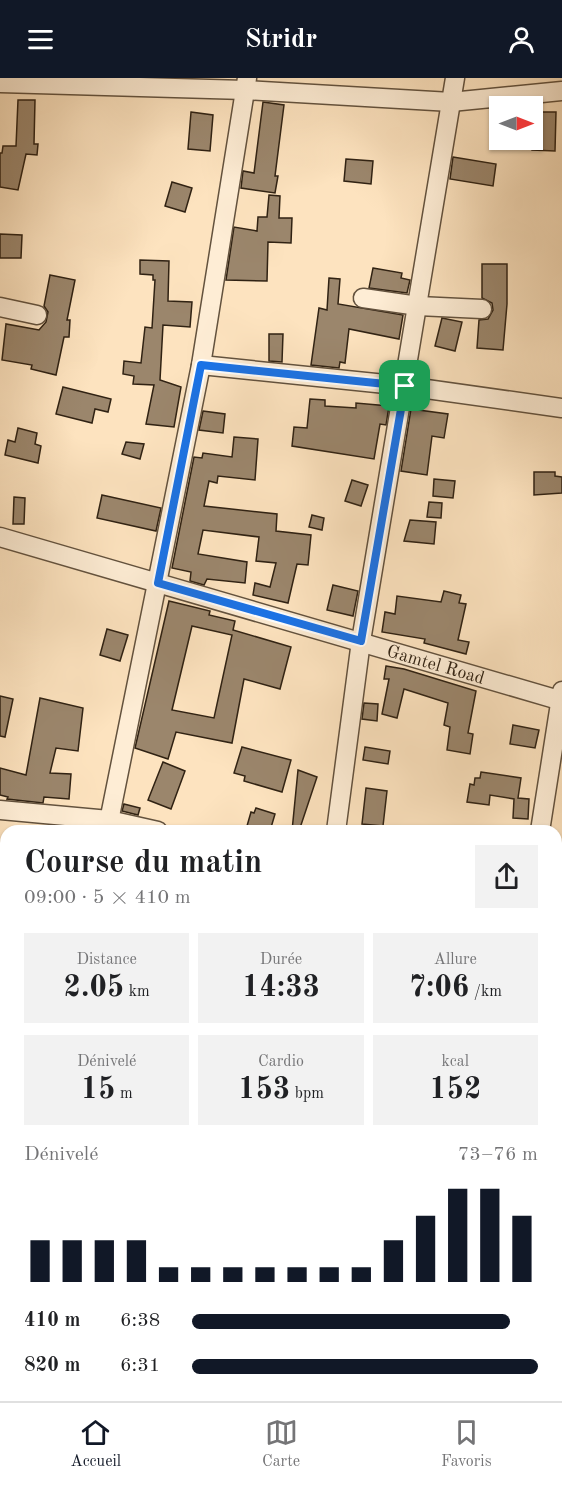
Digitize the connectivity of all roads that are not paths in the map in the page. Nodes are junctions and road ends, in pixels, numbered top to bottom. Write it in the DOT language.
graph roads {
  1 [pos="455,78"];
  2 [pos="0,83"];
  3 [pos="246,84"];
  4 [pos="562,91"];
  5 [pos="451,102"];
  6 [pos="363,298"];
  7 [pos="418,306"];
  8 [pos="0,307"];
  9 [pos="482,309"];
  10 [pos="37,315"];
  11 [pos="201,365"];
  12 [pos="405,386"];
  13 [pos="562,408"];
  14 [pos="0,537"];
  15 [pos="158,583"];
  16 [pos="361,641"];
  17 [pos="561,697"];
  18 [pos="0,810"];
  19 [pos="101,825"];
  20 [pos="108,825"];
  21 [pos="337,825"];
  22 [pos="541,825"];
  23 [pos="406,1401"];
  24 [pos="458,1401"];
  1 -- 5 [label="street"];
  2 -- 3 [label="street"];
  3 -- 5 [label="street"];
  3 -- 11 [label="street"];
  4 -- 5 [label="street"];
  5 -- 7 [label="street"];
  6 -- 7 [label="street"];
  7 -- 9 [label="street"];
  7 -- 12 [label="street"];
  8 -- 10 [label="street"];
  11 -- 12 [label="street"];
  11 -- 15 [label="street"];
  12 -- 13 [label="street"];
  12 -- 16 [label="street"];
  14 -- 15 [label="street, Gamtel Road"];
  15 -- 16 [label="street, Gamtel Road"];
  15 -- 20 [label="street"];
  16 -- 17 [label="street, Gamtel Road"];
  16 -- 21 [label="street"];
  17 -- 22 [label="street"];
  18 -- 19 [label="street"];
  23 -- 24 [label="street"];
}
